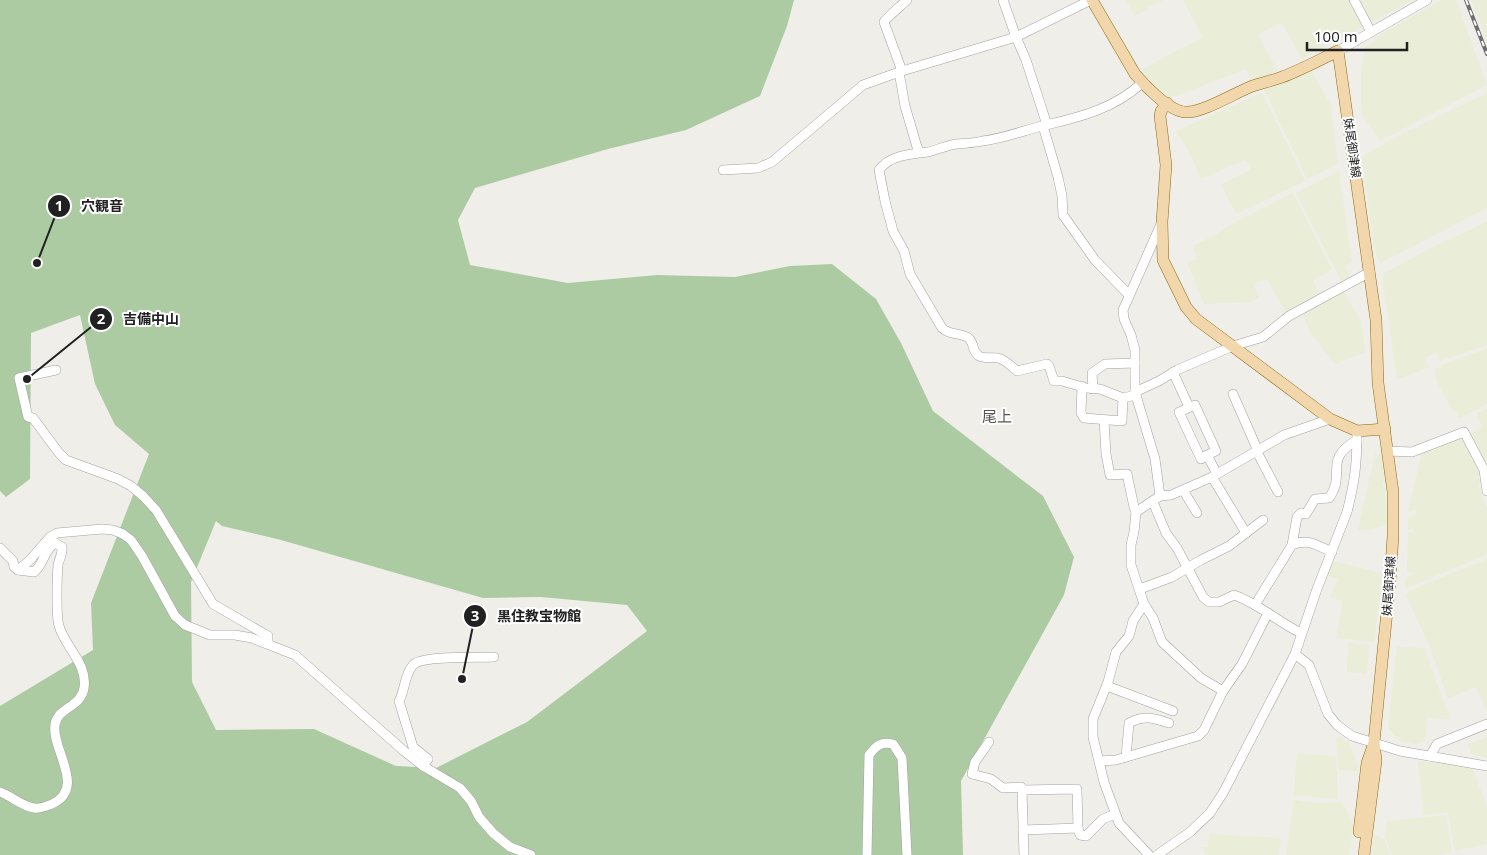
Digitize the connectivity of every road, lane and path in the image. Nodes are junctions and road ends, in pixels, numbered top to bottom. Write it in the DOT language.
graph roads {
  1 [pos="907,0"];
  2 [pos="1003,0"];
  3 [pos="1092,0"];
  4 [pos="1354,0"];
  5 [pos="1427,0"];
  6 [pos="1371,32"];
  7 [pos="1016,37"];
  8 [pos="1338,52"];
  9 [pos="901,71"];
  10 [pos="1142,83"];
  11 [pos="1167,103"];
  12 [pos="1045,126"];
  13 [pos="920,152"];
  14 [pos="723,170"];
  15 [pos="1162,222"];
  16 [pos="1370,272"];
  17 [pos="1129,295"];
  18 [pos="1234,346"];
  19 [pos="1135,363"];
  20 [pos="56,370"];
  21 [pos="1173,372"];
  22 [pos="1082,386"];
  23 [pos="1093,388"];
  24 [pos="1136,393"];
  25 [pos="1233,394"];
  26 [pos="1123,398"];
  27 [pos="1189,407"];
  28 [pos="1330,419"];
  29 [pos="1104,420"];
  30 [pos="1385,429"];
  31 [pos="1356,436"];
  32 [pos="1388,451"];
  33 [pos="1258,452"];
  34 [pos="1207,456"];
  35 [pos="1486,470"];
  36 [pos="1214,476"];
  37 [pos="1183,490"];
  38 [pos="1487,491"];
  39 [pos="1278,492"];
  40 [pos="1157,499"];
  41 [pos="1136,512"];
  42 [pos="1197,513"];
  43 [pos="1263,520"];
  44 [pos="1246,533"];
  45 [pos="1292,545"];
  46 [pos="0,548"];
  47 [pos="1332,552"];
  48 [pos="1188,568"];
  49 [pos="18,570"];
  50 [pos="1140,589"];
  51 [pos="1144,604"];
  52 [pos="1255,605"];
  53 [pos="1268,614"];
  54 [pos="1301,633"];
  55 [pos="268,644"];
  56 [pos="1295,654"];
  57 [pos="494,657"];
  58 [pos="1107,686"];
  59 [pos="1223,691"];
  60 [pos="1174,711"];
  61 [pos="1169,723"];
  62 [pos="1487,724"];
  63 [pos="989,742"];
  64 [pos="1374,742"];
  65 [pos="1430,756"];
  66 [pos="1126,757"];
  67 [pos="1099,760"];
  68 [pos="423,766"];
  69 [pos="1487,766"];
  70 [pos="1022,790"];
  71 [pos="0,792"];
  72 [pos="1116,814"];
  73 [pos="1078,828"];
  74 [pos="1023,830"];
  75 [pos="531,855"];
  76 [pos="867,855"];
  77 [pos="907,855"];
  78 [pos="1024,855"];
  79 [pos="1149,855"];
  80 [pos="1157,855"];
  81 [pos="1356,855"];
  82 [pos="1364,855"];
  1 -- 9 [label="street"];
  2 -- 7 [label="street"];
  3 -- 7 [label="street"];
  3 -- 10 [label="main road"];
  4 -- 6 [label="street"];
  5 -- 6 [label="street"];
  6 -- 8 [label="street"];
  7 -- 9 [label="street"];
  7 -- 12 [label="street"];
  8 -- 11 [label="main road"];
  8 -- 16 [label="main road, 妹尾御津線"];
  9 -- 13 [label="street"];
  9 -- 14 [label="street"];
  10 -- 11 [label="main road"];
  10 -- 12 [label="street"];
  11 -- 15 [label="main road"];
  12 -- 13 [label="street"];
  12 -- 17 [label="street"];
  13 -- 22 [label="street"];
  15 -- 17 [label="street"];
  15 -- 18 [label="main road"];
  16 -- 18 [label="street"];
  16 -- 30 [label="main road, 妹尾御津線"];
  17 -- 19 [label="street"];
  18 -- 21 [label="street"];
  18 -- 28 [label="main road"];
  19 -- 23 [label="street"];
  19 -- 24 [label="street"];
  20 -- 55 [label="street"];
  21 -- 24 [label="street"];
  21 -- 27 [label="street"];
  22 -- 23 [label="street"];
  22 -- 29 [label="street"];
  23 -- 26 [label="street"];
  24 -- 26 [label="street"];
  24 -- 40 [label="street"];
  25 -- 33 [label="street"];
  26 -- 29 [label="street"];
  27 -- 34 [label="street"];
  27 -- 34 [label="street"];
  28 -- 31 [label="main road"];
  28 -- 33 [label="street"];
  29 -- 41 [label="street"];
  30 -- 31 [label="main road"];
  30 -- 32 [label="main road, 妹尾御津線"];
  31 -- 45 [label="street"];
  31 -- 47 [label="street"];
  32 -- 35 [label="street"];
  32 -- 64 [label="main road, 妹尾御津線"];
  33 -- 36 [label="street"];
  33 -- 39 [label="street"];
  34 -- 36 [label="street"];
  35 -- 38 [label="street"];
  36 -- 37 [label="street"];
  36 -- 44 [label="street"];
  37 -- 40 [label="street"];
  37 -- 42 [label="street"];
  40 -- 41 [label="street"];
  40 -- 48 [label="street"];
  41 -- 50 [label="street"];
  43 -- 44 [label="street"];
  44 -- 48 [label="street"];
  45 -- 47 [label="street"];
  45 -- 52 [label="street"];
  46 -- 49 [label="street"];
  47 -- 54 [label="street"];
  48 -- 50 [label="street"];
  48 -- 52 [label="street"];
  49 -- 55 [label="street"];
  49 -- 71 [label="street"];
  50 -- 51 [label="street"];
  51 -- 58 [label="street"];
  51 -- 59 [label="street"];
  52 -- 53 [label="street"];
  53 -- 54 [label="street"];
  53 -- 59 [label="street"];
  54 -- 56 [label="street"];
  55 -- 68 [label="street"];
  56 -- 64 [label="street"];
  56 -- 80 [label="street"];
  57 -- 68 [label="street"];
  58 -- 60 [label="street"];
  58 -- 67 [label="street"];
  59 -- 66 [label="street"];
  61 -- 66 [label="street"];
  62 -- 65 [label="street"];
  63 -- 70 [label="street"];
  64 -- 65 [label="street"];
  64 -- 81 [label="main road, 妹尾御津線"];
  64 -- 82 [label="main road, 妹尾御津線"];
  65 -- 69 [label="street"];
  66 -- 67 [label="street"];
  67 -- 72 [label="street"];
  68 -- 75 [label="street"];
  70 -- 73 [label="street"];
  70 -- 74 [label="street"];
  72 -- 73 [label="street"];
  72 -- 79 [label="street"];
  73 -- 74 [label="street"];
  74 -- 78 [label="street"];
  76 -- 77 [label="street"];
}
